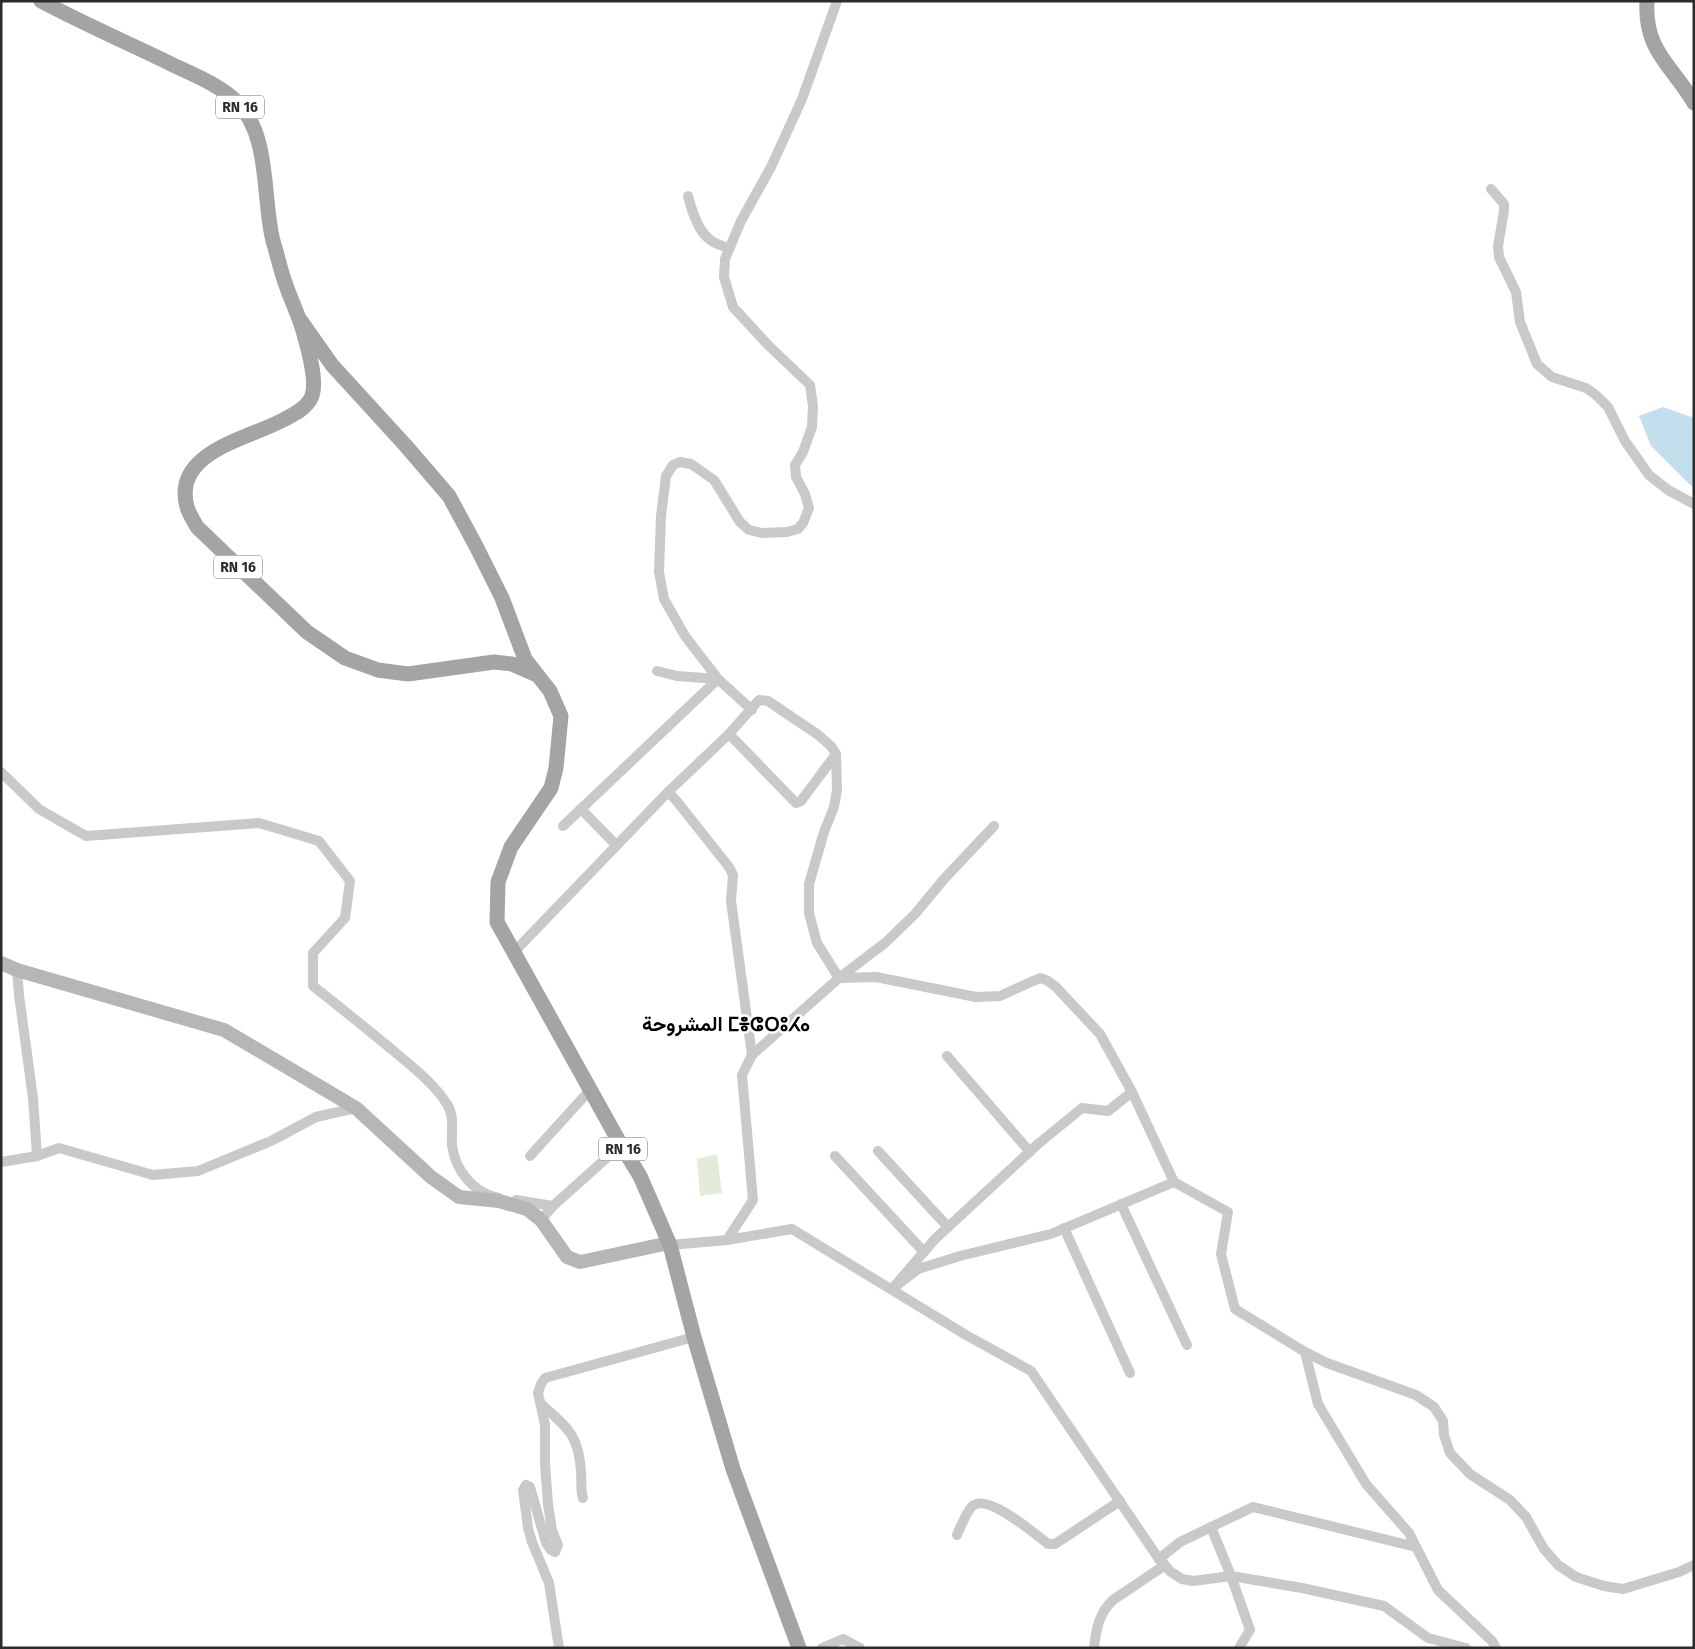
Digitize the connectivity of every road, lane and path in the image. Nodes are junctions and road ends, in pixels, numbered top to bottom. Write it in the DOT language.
graph roads {
  1 [pos="41,1"];
  2 [pos="837,1"];
  3 [pos="1647,1"];
  4 [pos="1694,103"];
  5 [pos="1491,189"];
  6 [pos="688,196"];
  7 [pos="729,248"];
  8 [pos="301,321"];
  9 [pos="1694,504"];
  10 [pos="657,671"];
  11 [pos="536,674"];
  12 [pos="718,679"];
  13 [pos="752,710"];
  14 [pos="729,734"];
  15 [pos="836,754"];
  16 [pos="1,772"];
  17 [pos="668,792"];
  18 [pos="582,810"];
  19 [pos="563,826"];
  20 [pos="994,826"];
  21 [pos="616,845"];
  22 [pos="514,952"];
  23 [pos="1,963"];
  24 [pos="17,970"];
  25 [pos="839,978"];
  26 [pos="752,1055"];
  27 [pos="947,1056"];
  28 [pos="590,1090"];
  29 [pos="1132,1092"];
  30 [pos="356,1108"];
  31 [pos="621,1145"];
  32 [pos="878,1151"];
  33 [pos="1030,1152"];
  34 [pos="37,1156"];
  35 [pos="530,1156"];
  36 [pos="835,1156"];
  37 [pos="1,1162"];
  38 [pos="1174,1182"];
  39 [pos="1120,1204"];
  40 [pos="553,1206"];
  41 [pos="540,1220"];
  42 [pos="948,1227"];
  43 [pos="1064,1228"];
  44 [pos="727,1240"];
  45 [pos="669,1244"];
  46 [pos="924,1252"];
  47 [pos="892,1289"];
  48 [pos="694,1337"];
  49 [pos="1187,1345"];
  50 [pos="1305,1352"];
  51 [pos="1130,1373"];
  52 [pos="541,1404"];
  53 [pos="583,1498"];
  54 [pos="1120,1501"];
  55 [pos="1210,1527"];
  56 [pos="957,1536"];
  57 [pos="1416,1547"];
  58 [pos="1162,1562"];
  59 [pos="1694,1565"];
  60 [pos="1231,1576"];
  61 [pos="559,1648"];
  62 [pos="799,1648"];
  63 [pos="822,1648"];
  64 [pos="860,1648"];
  65 [pos="1094,1648"];
  66 [pos="1239,1648"];
  67 [pos="1466,1648"];
  68 [pos="1496,1648"];
  1 -- 8 [label="main road, RN 16"];
  2 -- 7 [label="street"];
  3 -- 4 [label="main road"];
  5 -- 9 [label="street"];
  6 -- 7 [label="street"];
  7 -- 12 [label="street"];
  8 -- 11 [label="main road, RN 16"];
  8 -- 11 [label="main road, RN 16"];
  10 -- 12 [label="street"];
  11 -- 22 [label="main road, RN 16"];
  12 -- 13 [label="street"];
  12 -- 18 [label="street"];
  13 -- 14 [label="street"];
  13 -- 15 [label="street"];
  14 -- 15 [label="street"];
  14 -- 17 [label="street"];
  15 -- 25 [label="street"];
  16 -- 40 [label="street"];
  17 -- 21 [label="street"];
  17 -- 26 [label="street"];
  18 -- 19 [label="street"];
  18 -- 21 [label="street"];
  20 -- 25 [label="street"];
  21 -- 22 [label="street"];
  22 -- 28 [label="main road, RN 16"];
  23 -- 24 [label="main road"];
  24 -- 30 [label="main road"];
  24 -- 34 [label="street"];
  25 -- 26 [label="street"];
  25 -- 29 [label="street"];
  26 -- 44 [label="street"];
  27 -- 33 [label="street"];
  28 -- 31 [label="main road, RN 16"];
  28 -- 35 [label="street"];
  29 -- 33 [label="street"];
  29 -- 38 [label="street"];
  30 -- 34 [label="street"];
  30 -- 41 [label="main road"];
  31 -- 40 [label="street"];
  31 -- 45 [label="main road, RN 16"];
  32 -- 42 [label="street"];
  33 -- 42 [label="street"];
  34 -- 37 [label="street"];
  36 -- 46 [label="street"];
  38 -- 39 [label="street"];
  38 -- 50 [label="street"];
  39 -- 43 [label="street"];
  39 -- 49 [label="street"];
  40 -- 41 [label="street"];
  41 -- 45 [label="main road"];
  42 -- 46 [label="street"];
  43 -- 47 [label="street"];
  43 -- 51 [label="street"];
  44 -- 45 [label="street"];
  44 -- 47 [label="street"];
  45 -- 48 [label="main road, RN 16"];
  46 -- 47 [label="street"];
  47 -- 54 [label="street"];
  48 -- 52 [label="street"];
  48 -- 62 [label="main road, RN 16"];
  50 -- 57 [label="street"];
  50 -- 59 [label="street"];
  52 -- 53 [label="street"];
  52 -- 61 [label="street"];
  54 -- 56 [label="street"];
  54 -- 58 [label="street"];
  55 -- 57 [label="street"];
  55 -- 58 [label="street"];
  55 -- 60 [label="street"];
  57 -- 68 [label="street"];
  58 -- 60 [label="street"];
  58 -- 65 [label="street"];
  60 -- 66 [label="street"];
  60 -- 67 [label="street"];
  63 -- 64 [label="street"];
}
